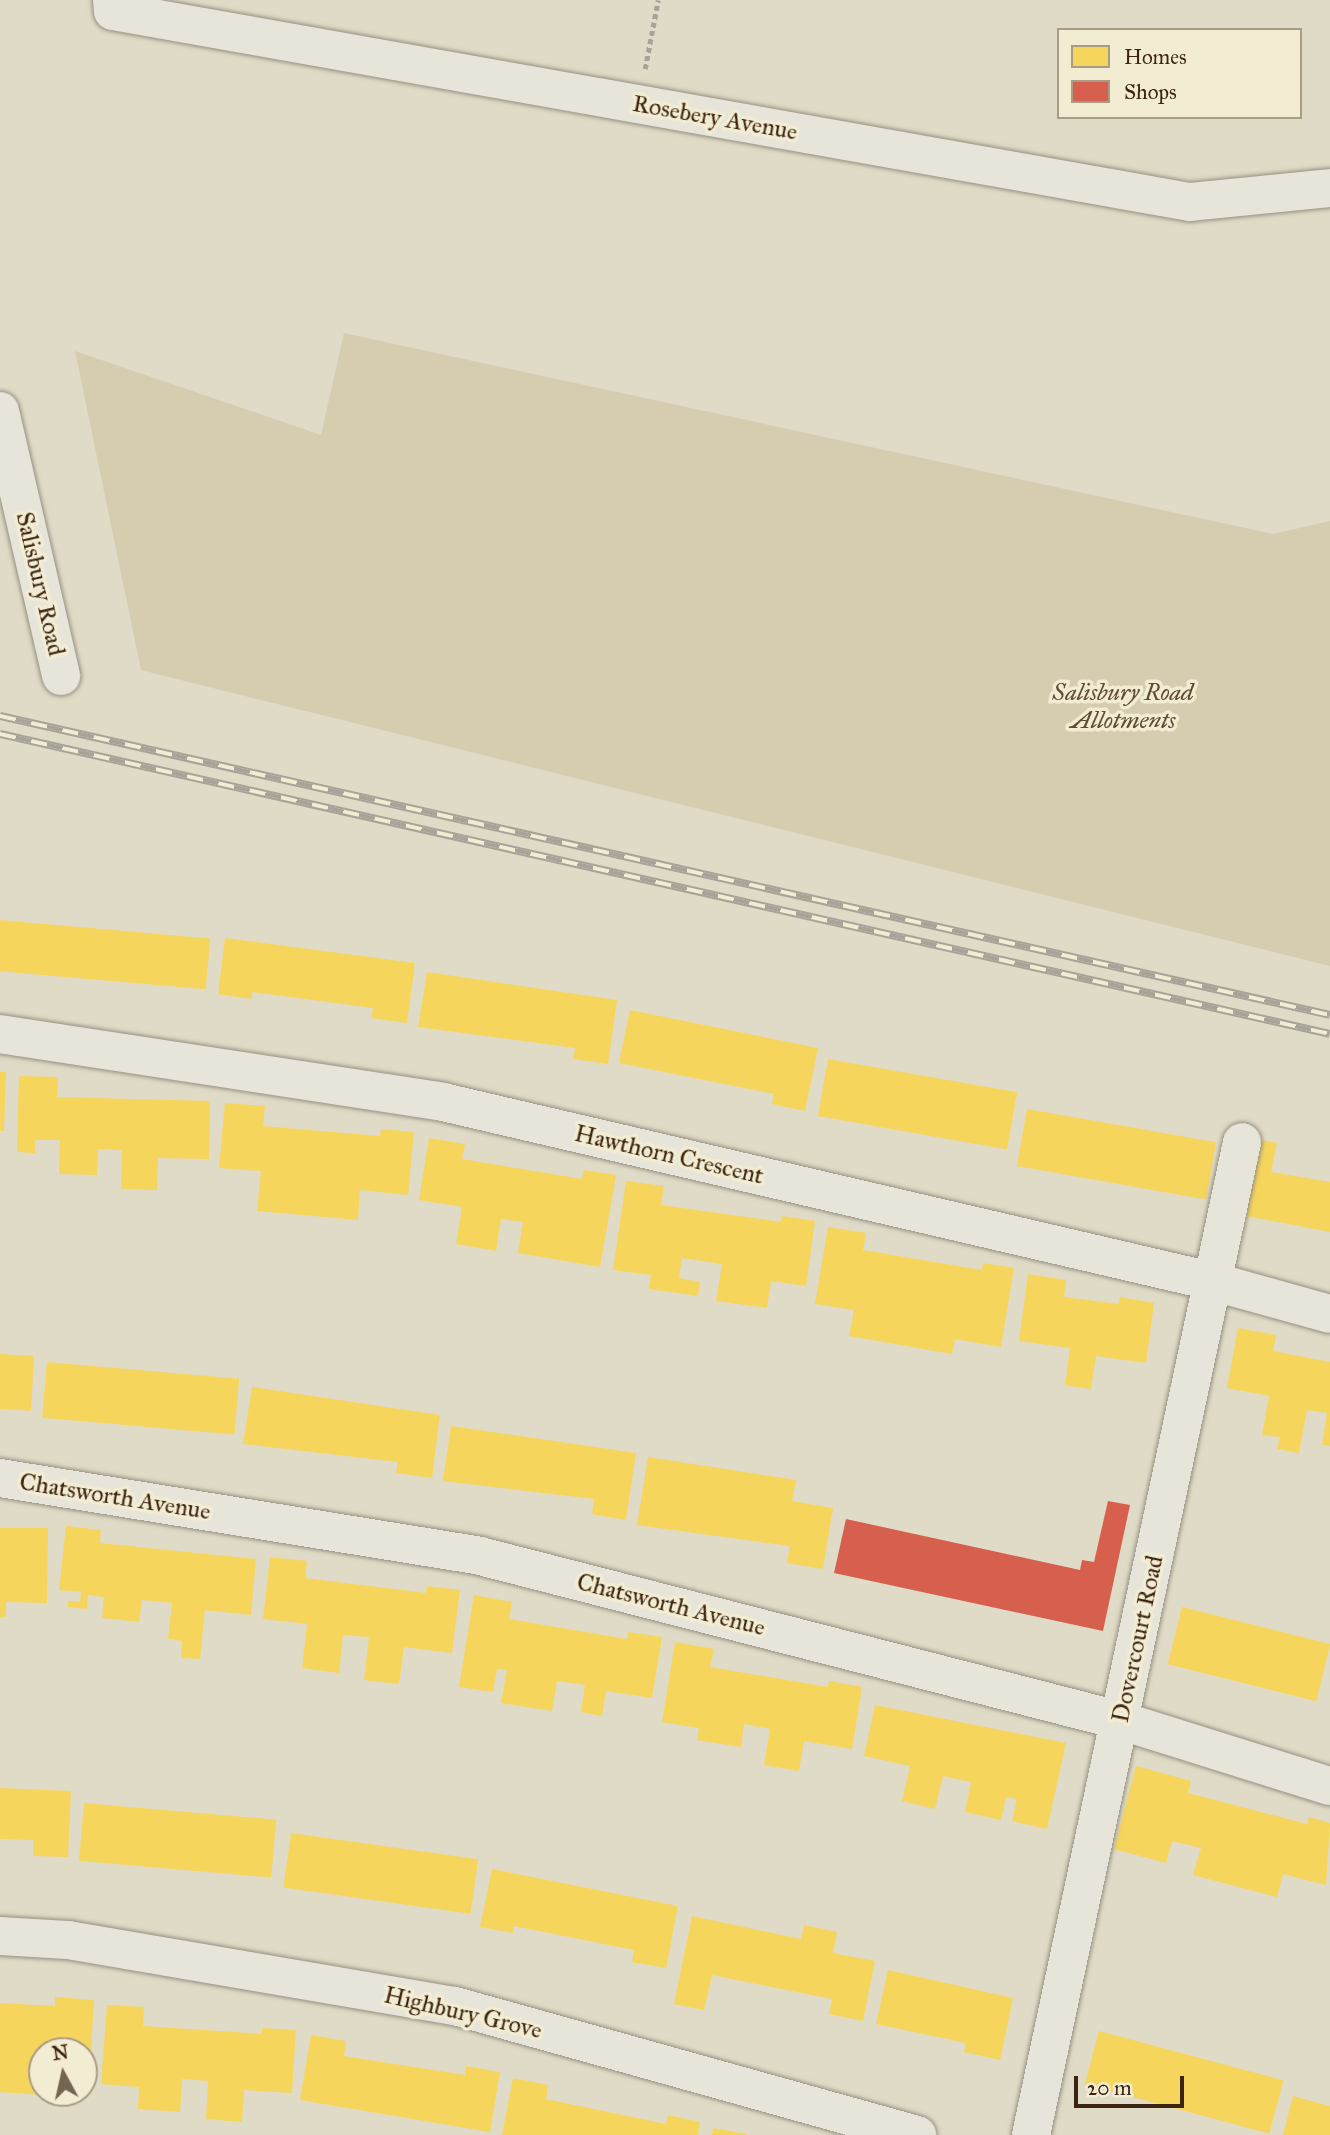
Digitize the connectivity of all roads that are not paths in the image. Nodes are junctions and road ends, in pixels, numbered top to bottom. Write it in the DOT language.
graph roads {
  1 [pos="112,0"];
  2 [pos="1330,188"];
  3 [pos="0,411"];
  4 [pos="7,471"];
  5 [pos="61,676"];
  6 [pos="0,1034"];
  7 [pos="1242,1142"];
  8 [pos="1211,1281"];
  9 [pos="1330,1314"];
  10 [pos="0,1478"];
  11 [pos="1122,1721"];
  12 [pos="1330,1786"];
  13 [pos="0,1936"];
  14 [pos="917,2135"];
  15 [pos="1031,2135"];
  1 -- 2 [label="street, Rosebery Avenue"];
  3 -- 4 [label="street, Salisbury Road"];
  4 -- 5 [label="street, Salisbury Road"];
  6 -- 8 [label="street, Hawthorn Crescent"];
  7 -- 8 [label="street, Dovercourt Road"];
  8 -- 9 [label="street, Hawthorn Crescent"];
  8 -- 11 [label="street, Dovercourt Road"];
  10 -- 11 [label="street, Chatsworth Avenue"];
  11 -- 12 [label="street, Chatsworth Avenue"];
  11 -- 15 [label="street, Dovercourt Road"];
  13 -- 14 [label="street, Highbury Grove"];
}
